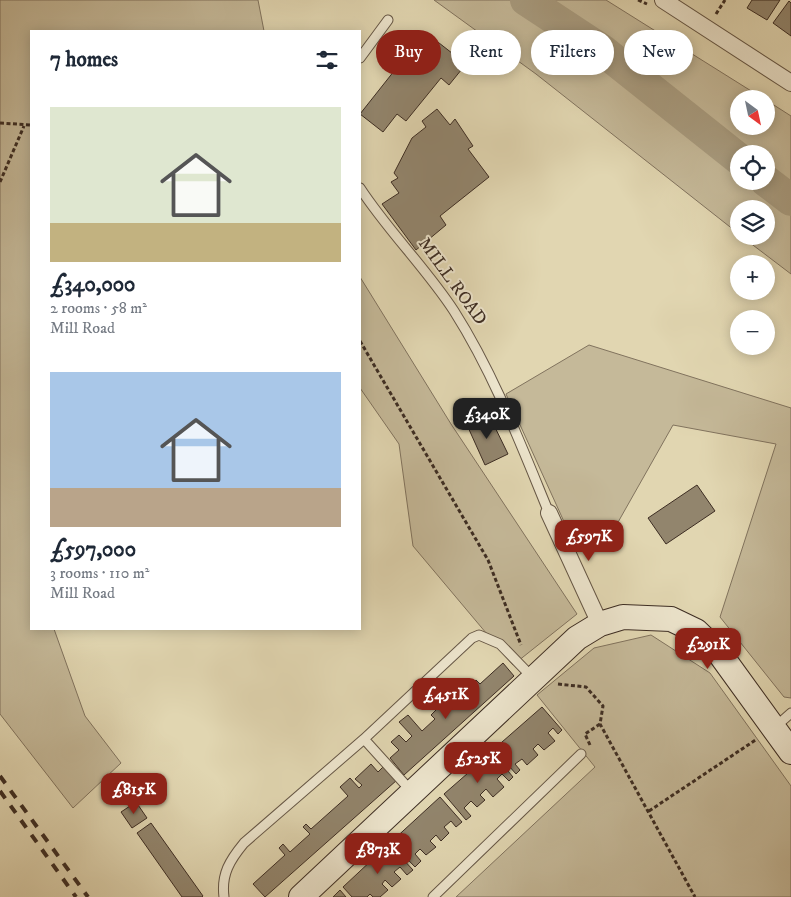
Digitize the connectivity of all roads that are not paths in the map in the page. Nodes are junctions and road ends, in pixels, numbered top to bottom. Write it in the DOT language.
graph roads {
  1 [pos="663,0"];
  2 [pos="388,20"];
  3 [pos="361,57"];
  4 [pos="791,82"];
  5 [pos="361,189"];
  6 [pos="549,513"];
  7 [pos="600,624"];
  8 [pos="534,678"];
  9 [pos="782,721"];
  10 [pos="364,739"];
  11 [pos="791,752"];
  12 [pos="581,754"];
  13 [pos="412,792"];
  14 [pos="224,897"];
  15 [pos="301,897"];
  16 [pos="433,897"];
  1 -- 4 [label="street"];
  2 -- 3 [label="lane"];
  5 -- 6 [label="lane, MILL ROAD"];
  6 -- 7 [label="street, MILL ROAD"];
  7 -- 8 [label="main road"];
  7 -- 9 [label="main road"];
  8 -- 10 [label="lane"];
  8 -- 13 [label="main road"];
  9 -- 11 [label="main road"];
  10 -- 13 [label="lane"];
  10 -- 14 [label="lane"];
  12 -- 16 [label="lane"];
  13 -- 15 [label="main road"];
}
